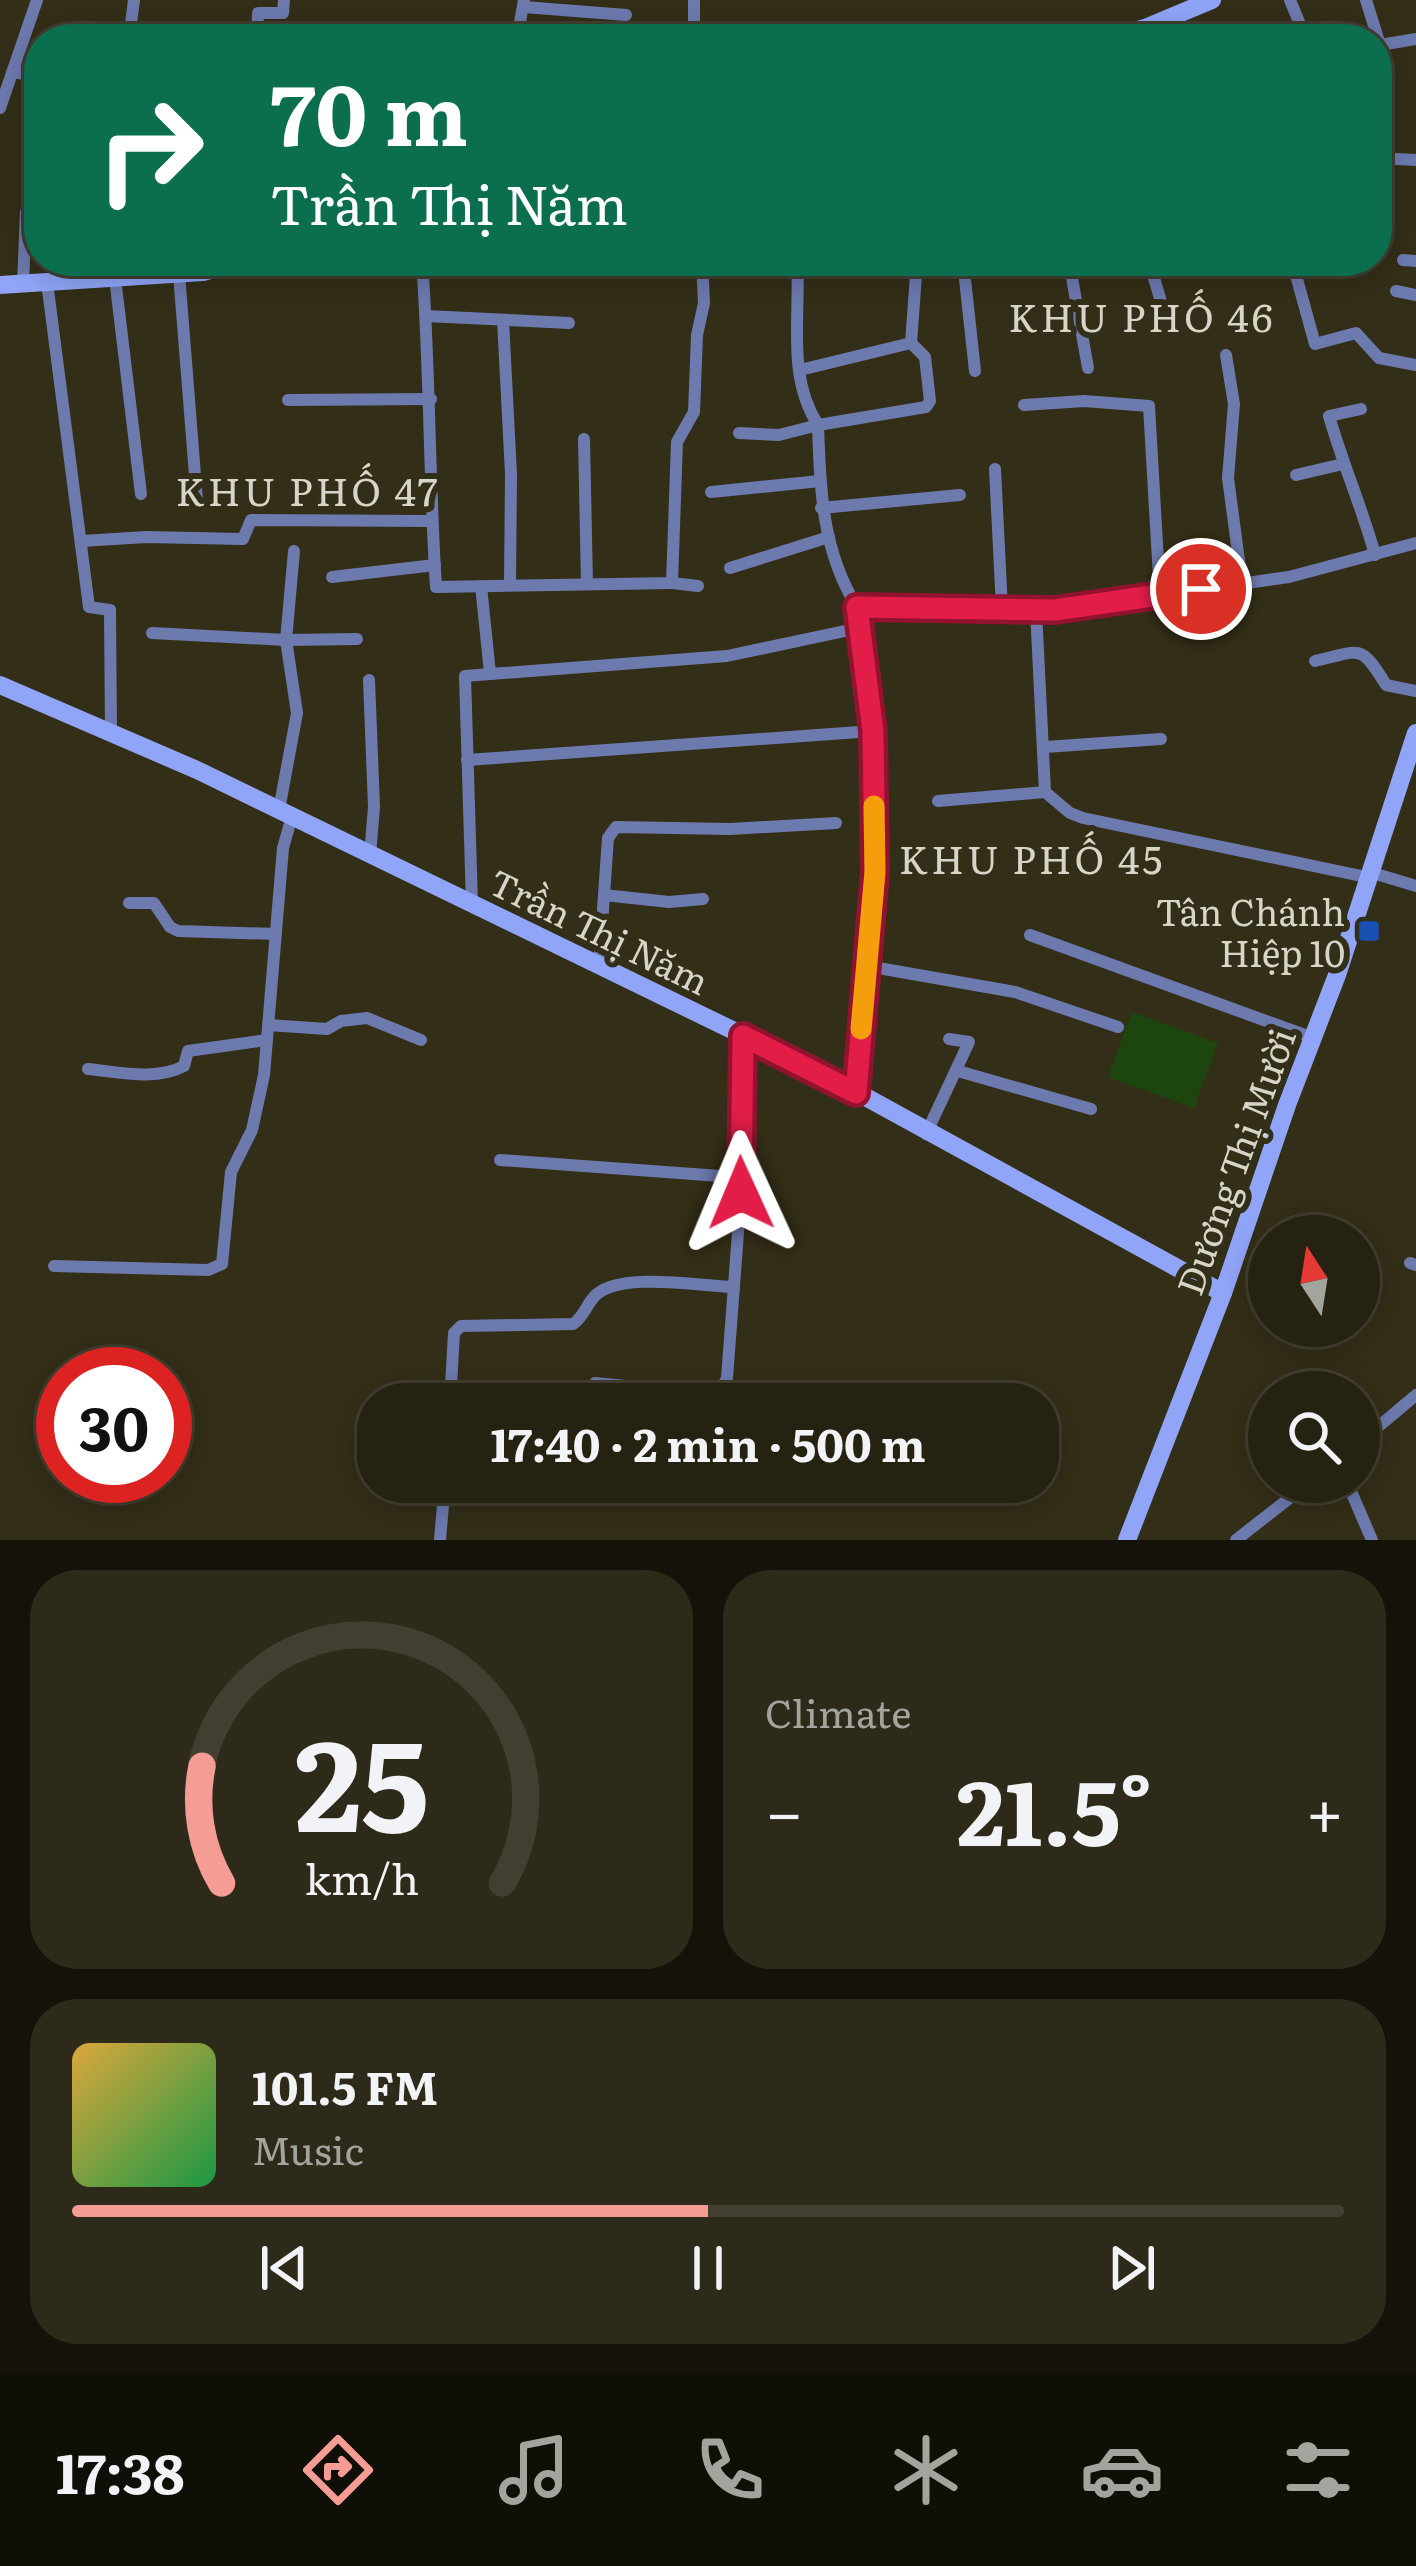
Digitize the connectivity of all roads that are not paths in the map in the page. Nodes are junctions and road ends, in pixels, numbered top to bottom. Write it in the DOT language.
graph roads {
  1 [pos="284,0"];
  2 [pos="1212,0"];
  3 [pos="524,3"];
  4 [pos="597,6"];
  5 [pos="626,15"];
  6 [pos="1174,16"];
  7 [pos="258,24"];
  8 [pos="1149,24"];
  9 [pos="1176,24"];
  10 [pos="24,37"];
  11 [pos="12,72"];
  12 [pos="24,74"];
  13 [pos="0,108"];
  14 [pos="24,260"];
  15 [pos="70,276"];
  16 [pos="110,276"];
  17 [pos="148,276"];
  18 [pos="179,276"];
  19 [pos="423,276"];
  20 [pos="703,276"];
  21 [pos="797,276"];
  22 [pos="916,276"];
  23 [pos="965,276"];
  24 [pos="1072,276"];
  25 [pos="1153,276"];
  26 [pos="1296,276"];
  27 [pos="116,278"];
  28 [pos="47,282"];
  29 [pos="23,284"];
  30 [pos="0,285"];
  31 [pos="1396,291"];
  32 [pos="1416,295"];
  33 [pos="1162,305"];
  34 [pos="427,316"];
  35 [pos="503,320"];
  36 [pos="569,322"];
  37 [pos="911,343"];
  38 [pos="1226,355"];
  39 [pos="1416,365"];
  40 [pos="1088,368"];
  41 [pos="800,370"];
  42 [pos="975,371"];
  43 [pos="431,399"];
  44 [pos="288,400"];
  45 [pos="1024,405"];
  46 [pos="1361,409"];
  47 [pos="818,425"];
  48 [pos="739,433"];
  49 [pos="584,439"];
  50 [pos="1343,464"];
  51 [pos="995,469"];
  52 [pos="1296,475"];
  53 [pos="820,481"];
  54 [pos="711,492"];
  55 [pos="141,494"];
  56 [pos="960,495"];
  57 [pos="197,500"];
  58 [pos="821,508"];
  59 [pos="431,520"];
  60 [pos="829,537"];
  61 [pos="82,541"];
  62 [pos="1416,543"];
  63 [pos="294,551"];
  64 [pos="1375,555"];
  65 [pos="435,565"];
  66 [pos="730,568"];
  67 [pos="332,577"];
  68 [pos="672,583"];
  69 [pos="587,584"];
  70 [pos="1242,584"];
  71 [pos="510,585"];
  72 [pos="482,586"];
  73 [pos="698,586"];
  74 [pos="1160,595"];
  75 [pos="857,607"];
  76 [pos="1002,609"];
  77 [pos="1036,610"];
  78 [pos="859,628"];
  79 [pos="152,633"];
  80 [pos="357,639"];
  81 [pos="286,640"];
  82 [pos="1315,661"];
  83 [pos="490,673"];
  84 [pos="369,680"];
  85 [pos="0,684"];
  86 [pos="1416,691"];
  87 [pos="873,731"];
  88 [pos="111,733"];
  89 [pos="1415,738"];
  90 [pos="1162,739"];
  91 [pos="1045,747"];
  92 [pos="467,760"];
  93 [pos="1046,792"];
  94 [pos="938,801"];
  95 [pos="285,813"];
  96 [pos="836,824"];
  97 [pos="370,854"];
  98 [pos="1372,876"];
  99 [pos="1416,886"];
  100 [pos="604,895"];
  101 [pos="703,899"];
  102 [pos="129,903"];
  103 [pos="472,904"];
  104 [pos="276,934"];
  105 [pos="1030,935"];
  106 [pos="867,965"];
  107 [pos="598,966"];
  108 [pos="268,1025"];
  109 [pos="1118,1027"];
  110 [pos="743,1036"];
  111 [pos="1313,1038"];
  112 [pos="267,1040"];
  113 [pos="421,1040"];
  114 [pos="949,1040"];
  115 [pos="88,1069"];
  116 [pos="958,1071"];
  117 [pos="856,1093"];
  118 [pos="1091,1109"];
  119 [pos="926,1134"];
  120 [pos="500,1160"];
  121 [pos="741,1172"];
  122 [pos="54,1266"];
  123 [pos="734,1287"];
  124 [pos="1223,1293"];
  125 [pos="451,1383"];
  126 [pos="724,1383"];
  127 [pos="1416,1395"];
  128 [pos="1380,1425"];
  129 [pos="443,1503"];
  130 [pos="1283,1503"];
  131 [pos="1356,1503"];
  132 [pos="440,1540"];
  133 [pos="1127,1540"];
  134 [pos="1235,1540"];
  135 [pos="1372,1540"];
  1 -- 7 [label="street"];
  2 -- 6 [label="street"];
  3 -- 4 [label="street"];
  4 -- 5 [label="street"];
  6 -- 8 [label="street"];
  6 -- 9 [label="street"];
  10 -- 11 [label="street"];
  11 -- 12 [label="street"];
  11 -- 13 [label="street"];
  14 -- 29 [label="street"];
  15 -- 28 [label="street"];
  16 -- 27 [label="street"];
  17 -- 27 [label="street"];
  18 -- 57 [label="street"];
  19 -- 34 [label="street"];
  20 -- 68 [label="street"];
  21 -- 41 [label="street"];
  22 -- 37 [label="street"];
  23 -- 42 [label="street"];
  24 -- 40 [label="street"];
  25 -- 33 [label="street"];
  26 -- 39 [label="street"];
  27 -- 55 [label="street"];
  28 -- 29 [label="street"];
  28 -- 61 [label="street"];
  29 -- 30 [label="street"];
  31 -- 32 [label="street"];
  34 -- 35 [label="street"];
  34 -- 43 [label="street"];
  35 -- 36 [label="street"];
  35 -- 71 [label="street"];
  37 -- 41 [label="street"];
  37 -- 47 [label="street"];
  38 -- 70 [label="street"];
  41 -- 47 [label="street"];
  43 -- 44 [label="street"];
  43 -- 59 [label="street"];
  45 -- 74 [label="street"];
  46 -- 50 [label="street"];
  47 -- 48 [label="street"];
  47 -- 53 [label="street"];
  49 -- 69 [label="street"];
  50 -- 52 [label="street"];
  50 -- 64 [label="street"];
  51 -- 76 [label="street"];
  53 -- 54 [label="street"];
  53 -- 58 [label="street"];
  56 -- 58 [label="street"];
  58 -- 60 [label="street"];
  59 -- 61 [label="street"];
  59 -- 65 [label="street"];
  60 -- 66 [label="street"];
  60 -- 75 [label="street"];
  61 -- 88 [label="street"];
  62 -- 64 [label="street"];
  63 -- 81 [label="street"];
  64 -- 70 [label="street"];
  65 -- 67 [label="street"];
  65 -- 72 [label="street"];
  68 -- 69 [label="street"];
  68 -- 73 [label="street"];
  69 -- 71 [label="street"];
  70 -- 74 [label="street"];
  71 -- 72 [label="street"];
  72 -- 83 [label="street"];
  74 -- 77 [label="street"];
  75 -- 76 [label="street"];
  75 -- 78 [label="street"];
  76 -- 77 [label="street"];
  77 -- 91 [label="street"];
  78 -- 83 [label="street"];
  78 -- 87 [label="street"];
  79 -- 81 [label="street"];
  80 -- 81 [label="street"];
  81 -- 95 [label="street"];
  82 -- 86 [label="street"];
  83 -- 92 [label="street"];
  84 -- 97 [label="street"];
  85 -- 88 [label="street, Trần Thị Năm"];
  87 -- 92 [label="street"];
  87 -- 106 [label="street"];
  88 -- 95 [label="street, Trần Thị Năm"];
  89 -- 98 [label="street, Dương Thị Mười"];
  90 -- 91 [label="street"];
  91 -- 93 [label="street"];
  92 -- 103 [label="street"];
  93 -- 94 [label="street"];
  93 -- 98 [label="street"];
  95 -- 97 [label="street, Trần Thị Năm"];
  95 -- 104 [label="street"];
  96 -- 100 [label="street"];
  97 -- 103 [label="street, Trần Thị Năm"];
  98 -- 99 [label="street"];
  98 -- 111 [label="street, Dương Thị Mười"];
  100 -- 101 [label="street"];
  100 -- 107 [label="street"];
  102 -- 104 [label="street"];
  103 -- 107 [label="street, Trần Thị Năm"];
  104 -- 108 [label="street"];
  105 -- 111 [label="street"];
  106 -- 109 [label="street"];
  106 -- 117 [label="street"];
  107 -- 110 [label="street, Trần Thị Năm"];
  108 -- 112 [label="street"];
  108 -- 113 [label="street"];
  110 -- 117 [label="street, Trần Thị Năm"];
  110 -- 121 [label="street"];
  111 -- 124 [label="street, Dương Thị Mười"];
  112 -- 115 [label="street"];
  112 -- 122 [label="street"];
  114 -- 116 [label="street"];
  116 -- 118 [label="street"];
  116 -- 119 [label="street"];
  117 -- 119 [label="street, Trần Thị Năm"];
  119 -- 124 [label="street, Trần Thị Năm"];
  120 -- 121 [label="street"];
  121 -- 123 [label="street"];
  123 -- 125 [label="street"];
  123 -- 126 [label="street"];
  124 -- 133 [label="street, Dương Thị Mười"];
  127 -- 128 [label="street"];
  129 -- 132 [label="street"];
  130 -- 134 [label="street"];
  131 -- 135 [label="street"];
}
